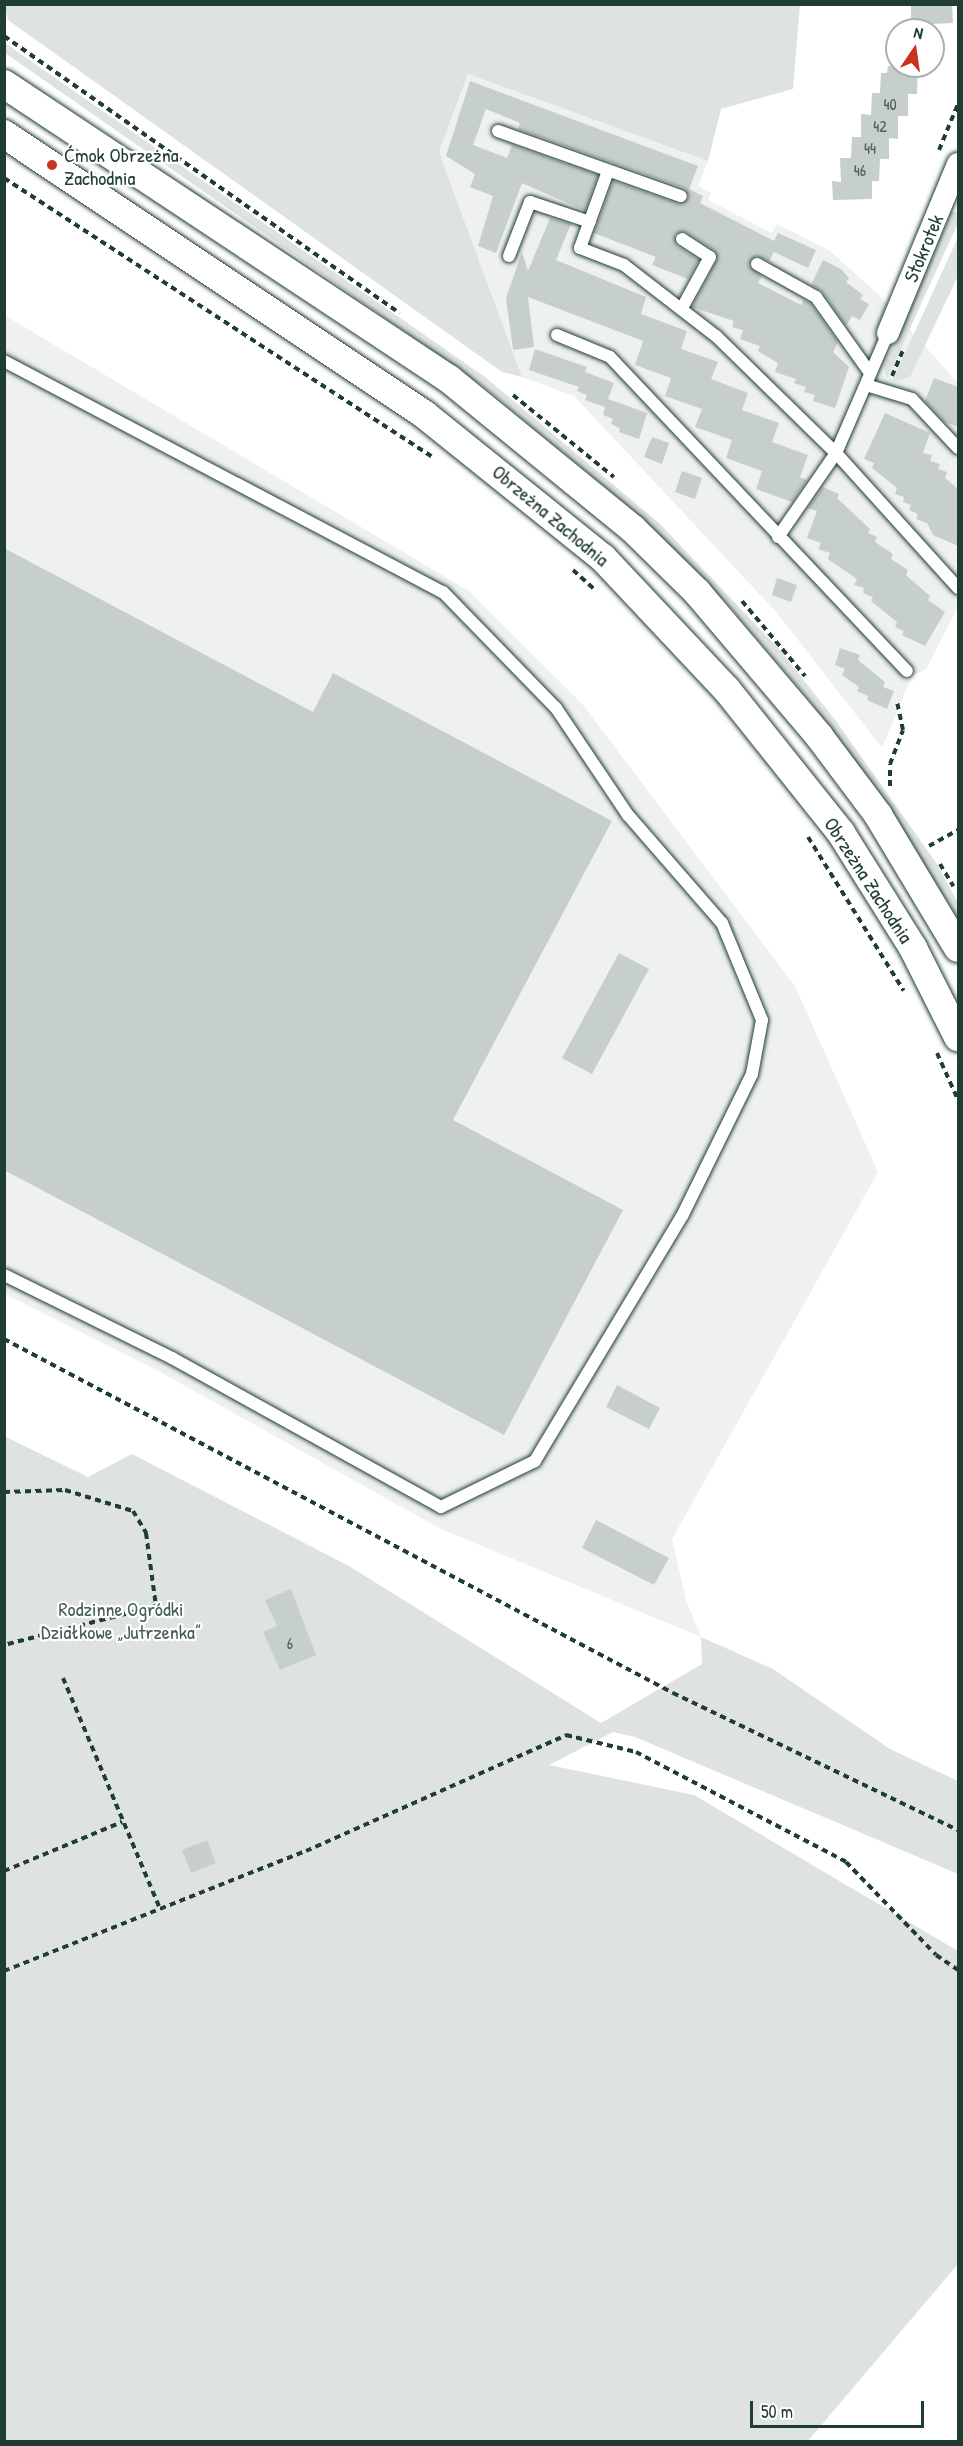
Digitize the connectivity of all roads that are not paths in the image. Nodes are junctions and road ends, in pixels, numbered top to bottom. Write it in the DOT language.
graph roads {
  1 [pos="4,84"];
  2 [pos="498,131"];
  3 [pos="4,134"];
  4 [pos="958,164"];
  5 [pos="608,171"];
  6 [pos="681,196"];
  7 [pos="590,222"];
  8 [pos="682,239"];
  9 [pos="509,256"];
  10 [pos="757,264"];
  11 [pos="682,308"];
  12 [pos="888,333"];
  13 [pos="556,335"];
  14 [pos="4,361"];
  15 [pos="870,373"];
  16 [pos="866,385"];
  17 [pos="958,448"];
  18 [pos="836,453"];
  19 [pos="778,537"];
  20 [pos="958,588"];
  21 [pos="907,672"];
  22 [pos="958,948"];
  23 [pos="945,1040"];
  24 [pos="4,1275"];
  1 -- 22 [label="street, Obrzeżna Zachodnia"];
  2 -- 5 [label="lane"];
  3 -- 23 [label="street, Obrzeżna Zachodnia"];
  4 -- 12 [label="street, Stokrotek"];
  5 -- 6 [label="lane"];
  5 -- 7 [label="lane"];
  7 -- 9 [label="lane"];
  7 -- 11 [label="lane"];
  8 -- 11 [label="lane"];
  10 -- 15 [label="lane"];
  11 -- 18 [label="lane"];
  12 -- 15 [label="lane"];
  13 -- 19 [label="lane"];
  14 -- 24 [label="lane"];
  15 -- 16 [label="lane"];
  16 -- 17 [label="lane"];
  16 -- 18 [label="lane"];
  18 -- 19 [label="lane"];
  18 -- 20 [label="lane"];
  19 -- 21 [label="lane"];
}
